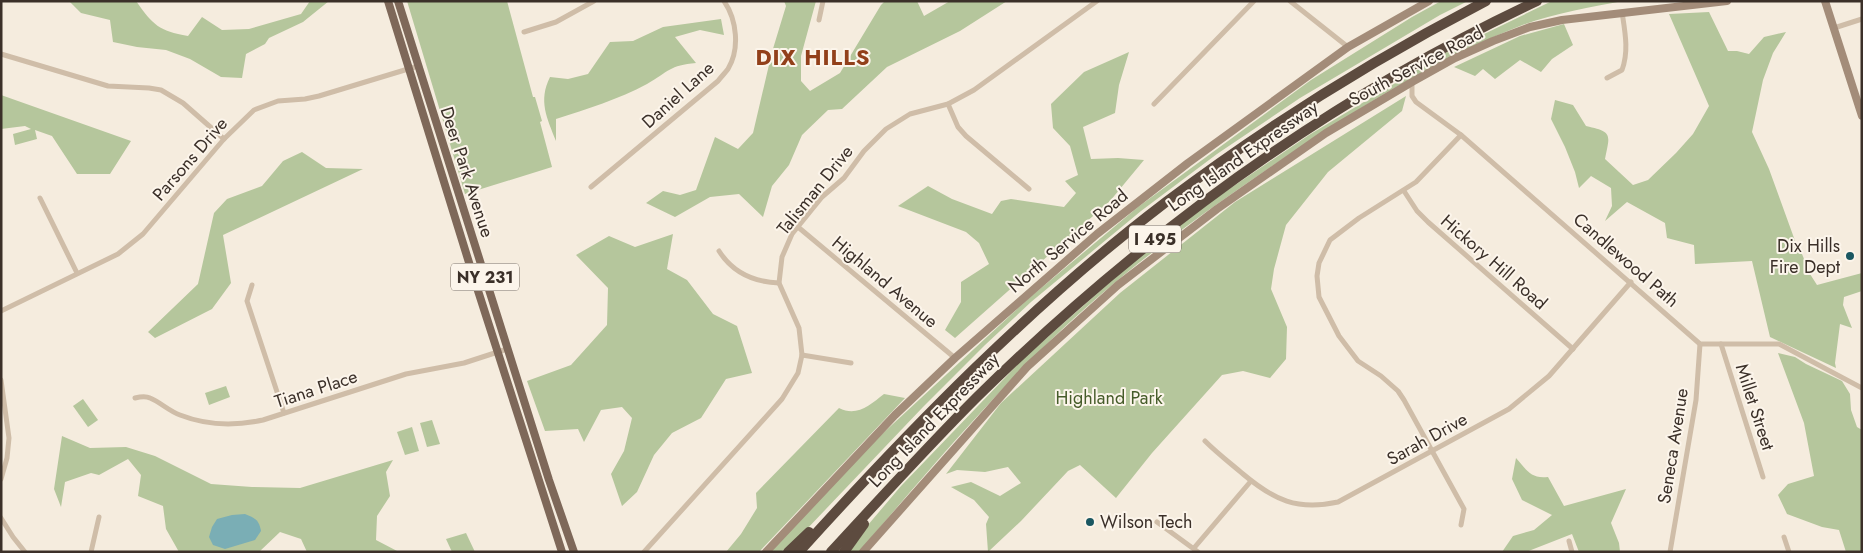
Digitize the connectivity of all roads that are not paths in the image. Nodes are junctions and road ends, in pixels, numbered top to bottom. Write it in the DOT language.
graph roads {
  1 [pos="388,1"];
  2 [pos="398,1"];
  3 [pos="594,1"];
  4 [pos="724,1"];
  5 [pos="823,1"];
  6 [pos="1097,1"];
  7 [pos="1254,1"];
  8 [pos="1290,1"];
  9 [pos="1430,1"];
  10 [pos="1486,1"];
  11 [pos="1537,1"];
  12 [pos="1727,1"];
  13 [pos="1825,1"];
  14 [pos="1622,12"];
  15 [pos="1862,19"];
  16 [pos="818,20"];
  17 [pos="1834,28"];
  18 [pos="524,32"];
  19 [pos="1348,47"];
  20 [pos="1,54"];
  21 [pos="418,66"];
  22 [pos="410,68"];
  23 [pos="1607,78"];
  24 [pos="1412,82"];
  25 [pos="948,104"];
  26 [pos="1154,104"];
  27 [pos="1862,116"];
  28 [pos="1461,135"];
  29 [pos="224,139"];
  30 [pos="591,187"];
  31 [pos="1029,189"];
  32 [pos="1404,191"];
  33 [pos="40,198"];
  34 [pos="798,227"];
  35 [pos="719,251"];
  36 [pos="77,273"];
  37 [pos="1631,282"];
  38 [pos="779,284"];
  39 [pos="252,285"];
  40 [pos="1,311"];
  41 [pos="1700,344"];
  42 [pos="1721,344"];
  43 [pos="507,349"];
  44 [pos="1573,349"];
  45 [pos="498,351"];
  46 [pos="802,355"];
  47 [pos="955,358"];
  48 [pos="851,362"];
  49 [pos="1,380"];
  50 [pos="1862,388"];
  51 [pos="135,398"];
  52 [pos="284,414"];
  53 [pos="1205,441"];
  54 [pos="931,444"];
  55 [pos="1432,451"];
  56 [pos="1763,477"];
  57 [pos="1,479"];
  58 [pos="1251,481"];
  59 [pos="99,516"];
  60 [pos="830,517"];
  61 [pos="1,518"];
  62 [pos="1157,522"];
  63 [pos="1462,525"];
  64 [pos="1784,537"];
  65 [pos="1569,541"];
  66 [pos="1196,550"];
  67 [pos="864,551"];
  68 [pos="25,552"];
  69 [pos="91,552"];
  70 [pos="562,552"];
  71 [pos="574,552"];
  72 [pos="644,552"];
  73 [pos="766,552"];
  74 [pos="788,552"];
  75 [pos="799,552"];
  76 [pos="831,552"];
  77 [pos="844,552"];
  78 [pos="1572,552"];
  79 [pos="1670,552"];
  80 [pos="1789,552"];
  1 -- 22 [label="main road, Deer Park Avenue / NY 231"];
  2 -- 21 [label="main road, Deer Park Avenue / NY 231"];
  3 -- 18 [label="street"];
  4 -- 30 [label="street, Daniel Lane"];
  5 -- 16 [label="street"];
  6 -- 25 [label="street, Talisman Drive"];
  7 -- 26 [label="street"];
  8 -- 19 [label="street"];
  9 -- 19 [label="main road, North Service Road"];
  10 -- 60 [label="highway, Long Island Expressway / I 495"];
  11 -- 54 [label="highway, Long Island Expressway / I 495"];
  12 -- 14 [label="main road, South Service Road"];
  13 -- 17 [label="main road"];
  14 -- 23 [label="street"];
  14 -- 24 [label="main road, South Service Road"];
  15 -- 17 [label="street"];
  17 -- 27 [label="main road"];
  19 -- 47 [label="main road, North Service Road"];
  20 -- 29 [label="street"];
  21 -- 22 [label="street, Parsons Drive"];
  21 -- 43 [label="main road, Deer Park Avenue / NY 231"];
  22 -- 29 [label="street, Parsons Drive"];
  22 -- 45 [label="main road, Deer Park Avenue / NY 231"];
  24 -- 28 [label="street, Candlewood Path"];
  24 -- 67 [label="main road, South Service Road"];
  25 -- 31 [label="street"];
  25 -- 34 [label="street, Talisman Drive"];
  28 -- 32 [label="street"];
  28 -- 37 [label="street, Candlewood Path"];
  29 -- 36 [label="street, Parsons Drive"];
  32 -- 44 [label="street, Hickory Hill Road"];
  32 -- 55 [label="street"];
  33 -- 36 [label="street"];
  34 -- 38 [label="street, Talisman Drive"];
  34 -- 47 [label="street, Highland Avenue"];
  35 -- 38 [label="street"];
  36 -- 40 [label="street, Parsons Drive"];
  37 -- 41 [label="street, Candlewood Path"];
  37 -- 44 [label="street, Sarah Drive"];
  38 -- 46 [label="street"];
  39 -- 52 [label="street"];
  41 -- 42 [label="street"];
  41 -- 79 [label="street, Seneca Avenue"];
  42 -- 50 [label="street"];
  42 -- 56 [label="street, Millet Street"];
  43 -- 45 [label="street, Tiana Place"];
  43 -- 71 [label="main road, Deer Park Avenue / NY 231"];
  44 -- 55 [label="street, Sarah Drive"];
  45 -- 52 [label="street, Tiana Place"];
  45 -- 70 [label="main road, Deer Park Avenue / NY 231"];
  46 -- 48 [label="street"];
  46 -- 72 [label="street"];
  47 -- 73 [label="main road, North Service Road"];
  49 -- 57 [label="street"];
  51 -- 52 [label="street, Tiana Place"];
  53 -- 58 [label="street, Sarah Drive"];
  54 -- 76 [label="highway, Long Island Expressway / I 495"];
  54 -- 77 [label="highway"];
  55 -- 58 [label="street, Sarah Drive"];
  55 -- 63 [label="street"];
  58 -- 66 [label="street"];
  59 -- 69 [label="street"];
  60 -- 74 [label="highway"];
  60 -- 75 [label="highway, Long Island Expressway / I 495"];
  61 -- 68 [label="street"];
  62 -- 66 [label="street"];
  64 -- 80 [label="street"];
  65 -- 78 [label="street"];
}
